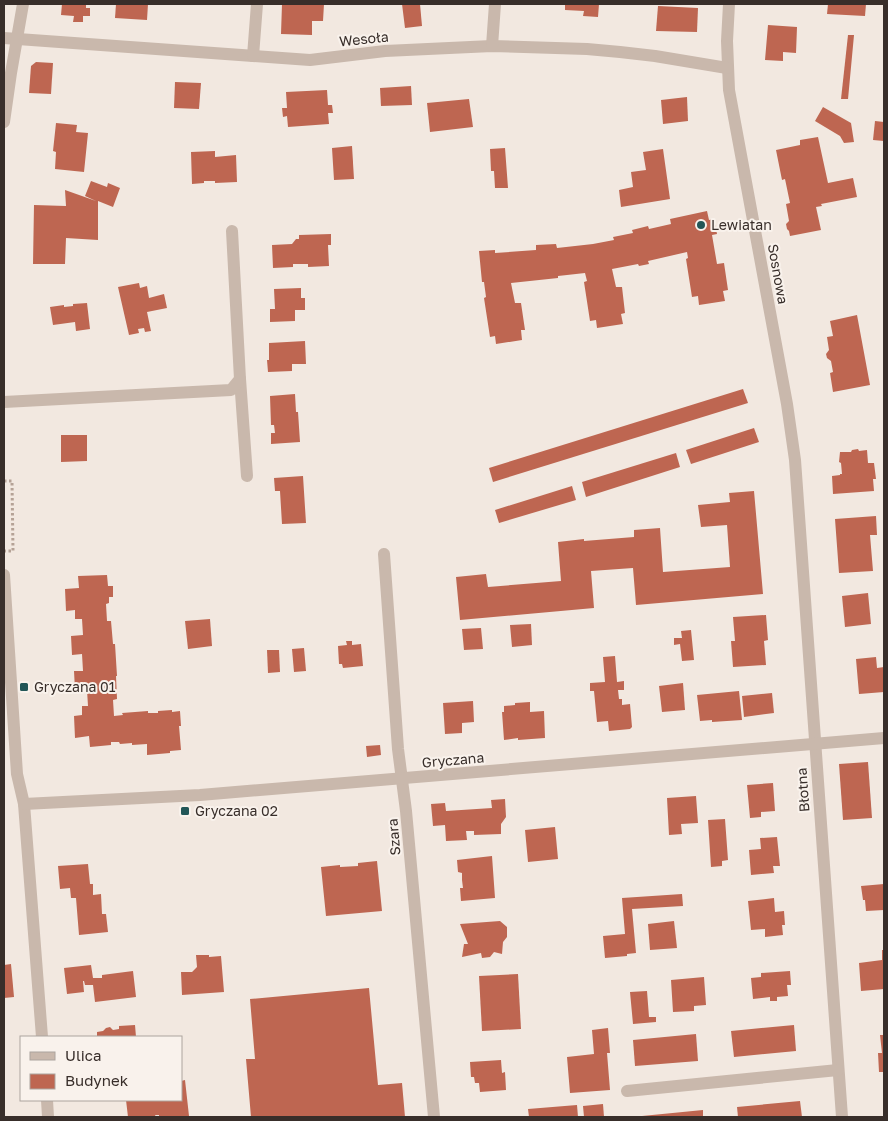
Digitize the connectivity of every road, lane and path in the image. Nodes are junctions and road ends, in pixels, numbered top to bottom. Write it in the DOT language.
graph roads {
  1 [pos="23,4"];
  2 [pos="257,4"];
  3 [pos="495,4"];
  4 [pos="730,4"];
  5 [pos="10,39"];
  6 [pos="492,46"];
  7 [pos="253,56"];
  8 [pos="728,68"];
  9 [pos="4,122"];
  10 [pos="232,230"];
  11 [pos="240,379"];
  12 [pos="4,402"];
  13 [pos="795,460"];
  14 [pos="247,476"];
  15 [pos="4,481"];
  16 [pos="4,551"];
  17 [pos="384,554"];
  18 [pos="4,575"];
  19 [pos="884,738"];
  20 [pos="815,744"];
  21 [pos="403,779"];
  22 [pos="24,804"];
  23 [pos="42,1036"];
  24 [pos="838,1070"];
  25 [pos="627,1092"];
  26 [pos="47,1101"];
  27 [pos="48,1117"];
  28 [pos="434,1117"];
  29 [pos="842,1117"];
  1 -- 5 [label="street"];
  2 -- 7 [label="street"];
  3 -- 6 [label="street"];
  4 -- 8 [label="street, Sosnowa"];
  5 -- 7 [label="street, Wesoła"];
  5 -- 9 [label="street"];
  6 -- 7 [label="street, Wesoła"];
  6 -- 8 [label="street, Wesoła"];
  8 -- 13 [label="street, Sosnowa"];
  10 -- 11 [label="street"];
  11 -- 12 [label="street"];
  11 -- 14 [label="street"];
  13 -- 20 [label="street, Błotna"];
  15 -- 16 [label="path"];
  17 -- 21 [label="street, Szara"];
  18 -- 22 [label="street"];
  19 -- 20 [label="street, Gryczana"];
  20 -- 21 [label="street, Gryczana"];
  20 -- 24 [label="street, Błotna"];
  21 -- 22 [label="street, Gryczana"];
  21 -- 28 [label="street, Szara"];
  22 -- 23 [label="street"];
  24 -- 25 [label="street"];
  24 -- 29 [label="street, Błotna"];
  26 -- 27 [label="street"];
}
